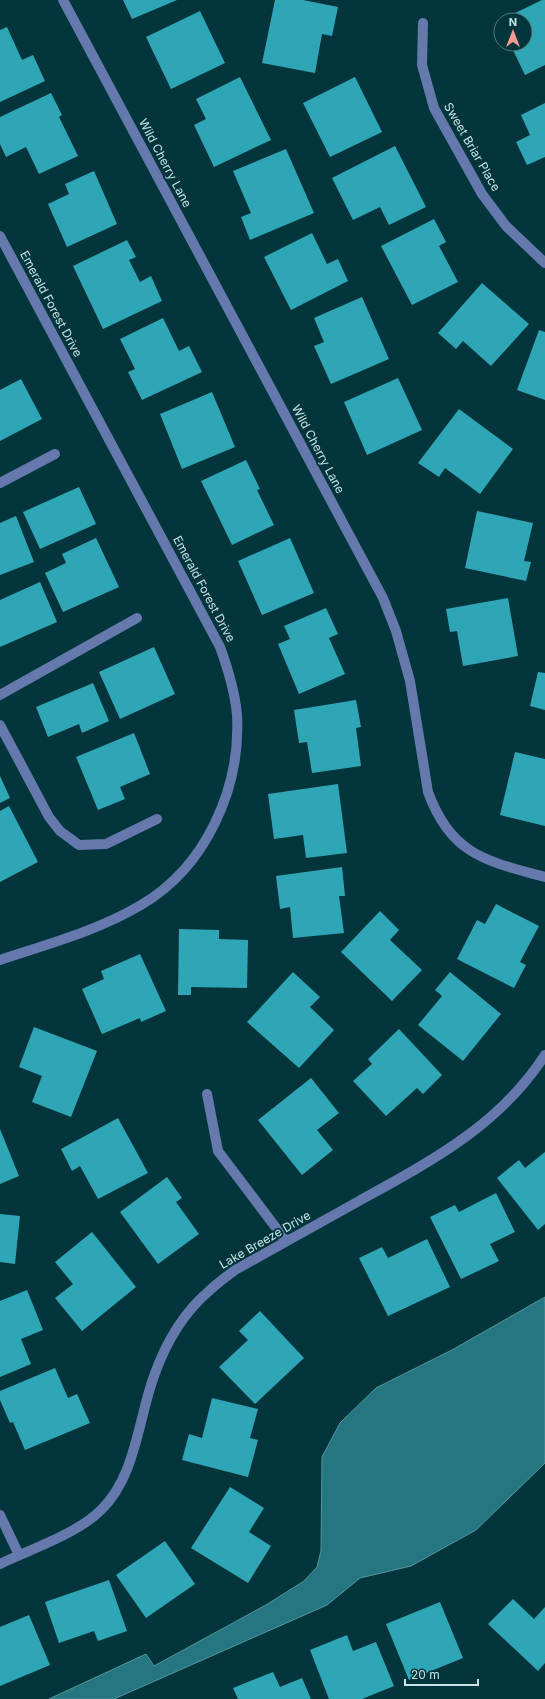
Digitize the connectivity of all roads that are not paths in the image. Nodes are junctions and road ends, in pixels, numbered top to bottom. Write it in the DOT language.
graph roads {
  1 [pos="63,0"];
  2 [pos="423,23"];
  3 [pos="0,236"];
  4 [pos="545,263"];
  5 [pos="55,454"];
  6 [pos="0,483"];
  7 [pos="137,618"];
  8 [pos="0,695"];
  9 [pos="0,725"];
  10 [pos="157,819"];
  11 [pos="545,877"];
  12 [pos="0,960"];
  13 [pos="545,1055"];
  14 [pos="207,1094"];
  15 [pos="286,1241"];
  16 [pos="0,1515"];
  17 [pos="19,1555"];
  18 [pos="0,1564"];
  1 -- 11 [label="street, Wild Cherry Lane"];
  2 -- 4 [label="street, Sweet Briar Place"];
  3 -- 12 [label="street, Emerald Forest Drive"];
  5 -- 6 [label="street"];
  7 -- 8 [label="street"];
  9 -- 10 [label="street"];
  13 -- 15 [label="street, Lake Breeze Drive"];
  14 -- 15 [label="street"];
  15 -- 17 [label="street, Lake Breeze Drive"];
  16 -- 17 [label="street"];
  17 -- 18 [label="street, Lake Breeze Drive"];
}
